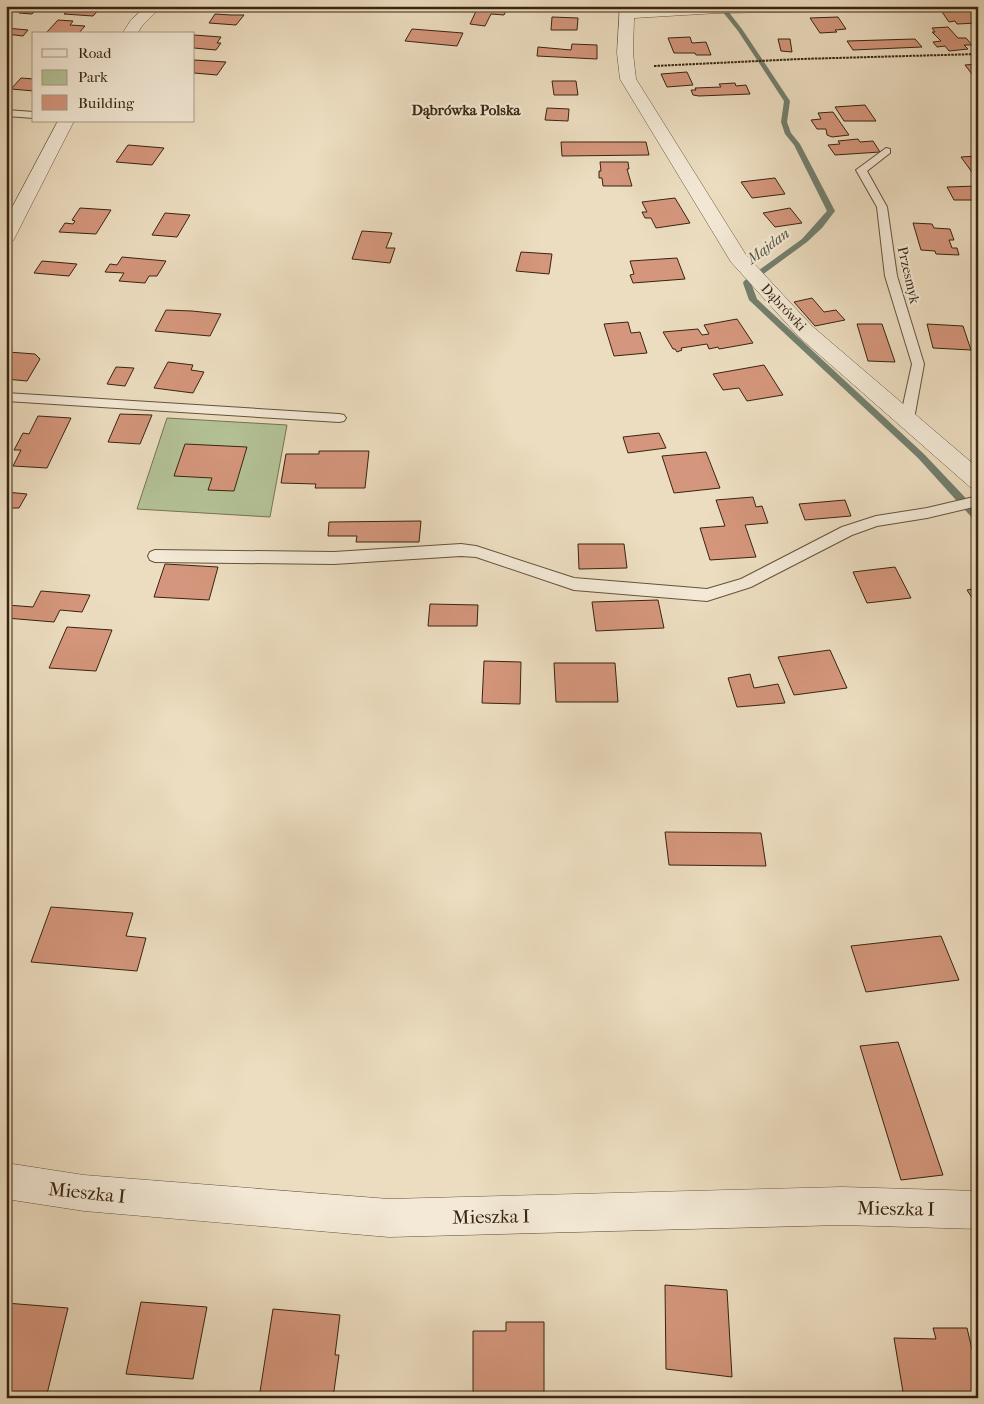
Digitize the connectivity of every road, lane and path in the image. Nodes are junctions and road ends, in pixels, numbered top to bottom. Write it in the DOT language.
graph roads {
  1 [pos="155,6"];
  2 [pos="919,6"];
  3 [pos="627,10"];
  4 [pos="130,32"];
  5 [pos="978,54"];
  6 [pos="627,66"];
  7 [pos="6,113"];
  8 [pos="32,115"];
  9 [pos="65,122"];
  10 [pos="886,151"];
  11 [pos="6,237"];
  12 [pos="6,397"];
  13 [pos="339,418"];
  14 [pos="907,419"];
  15 [pos="972,497"];
  16 [pos="155,556"];
  17 [pos="6,1182"];
  18 [pos="978,1210"];
  1 -- 4 [label="street"];
  2 -- 3 [label="street"];
  3 -- 6 [label="street, Dąbrówki"];
  5 -- 6 [label="path"];
  6 -- 14 [label="street, Dąbrówki"];
  7 -- 8 [label="lane"];
  9 -- 11 [label="street"];
  10 -- 14 [label="lane, Przesmyk"];
  12 -- 13 [label="lane"];
  14 -- 15 [label="street, Dąbrówki"];
  15 -- 16 [label="lane"];
  17 -- 18 [label="street, Mieszka I"];
}
